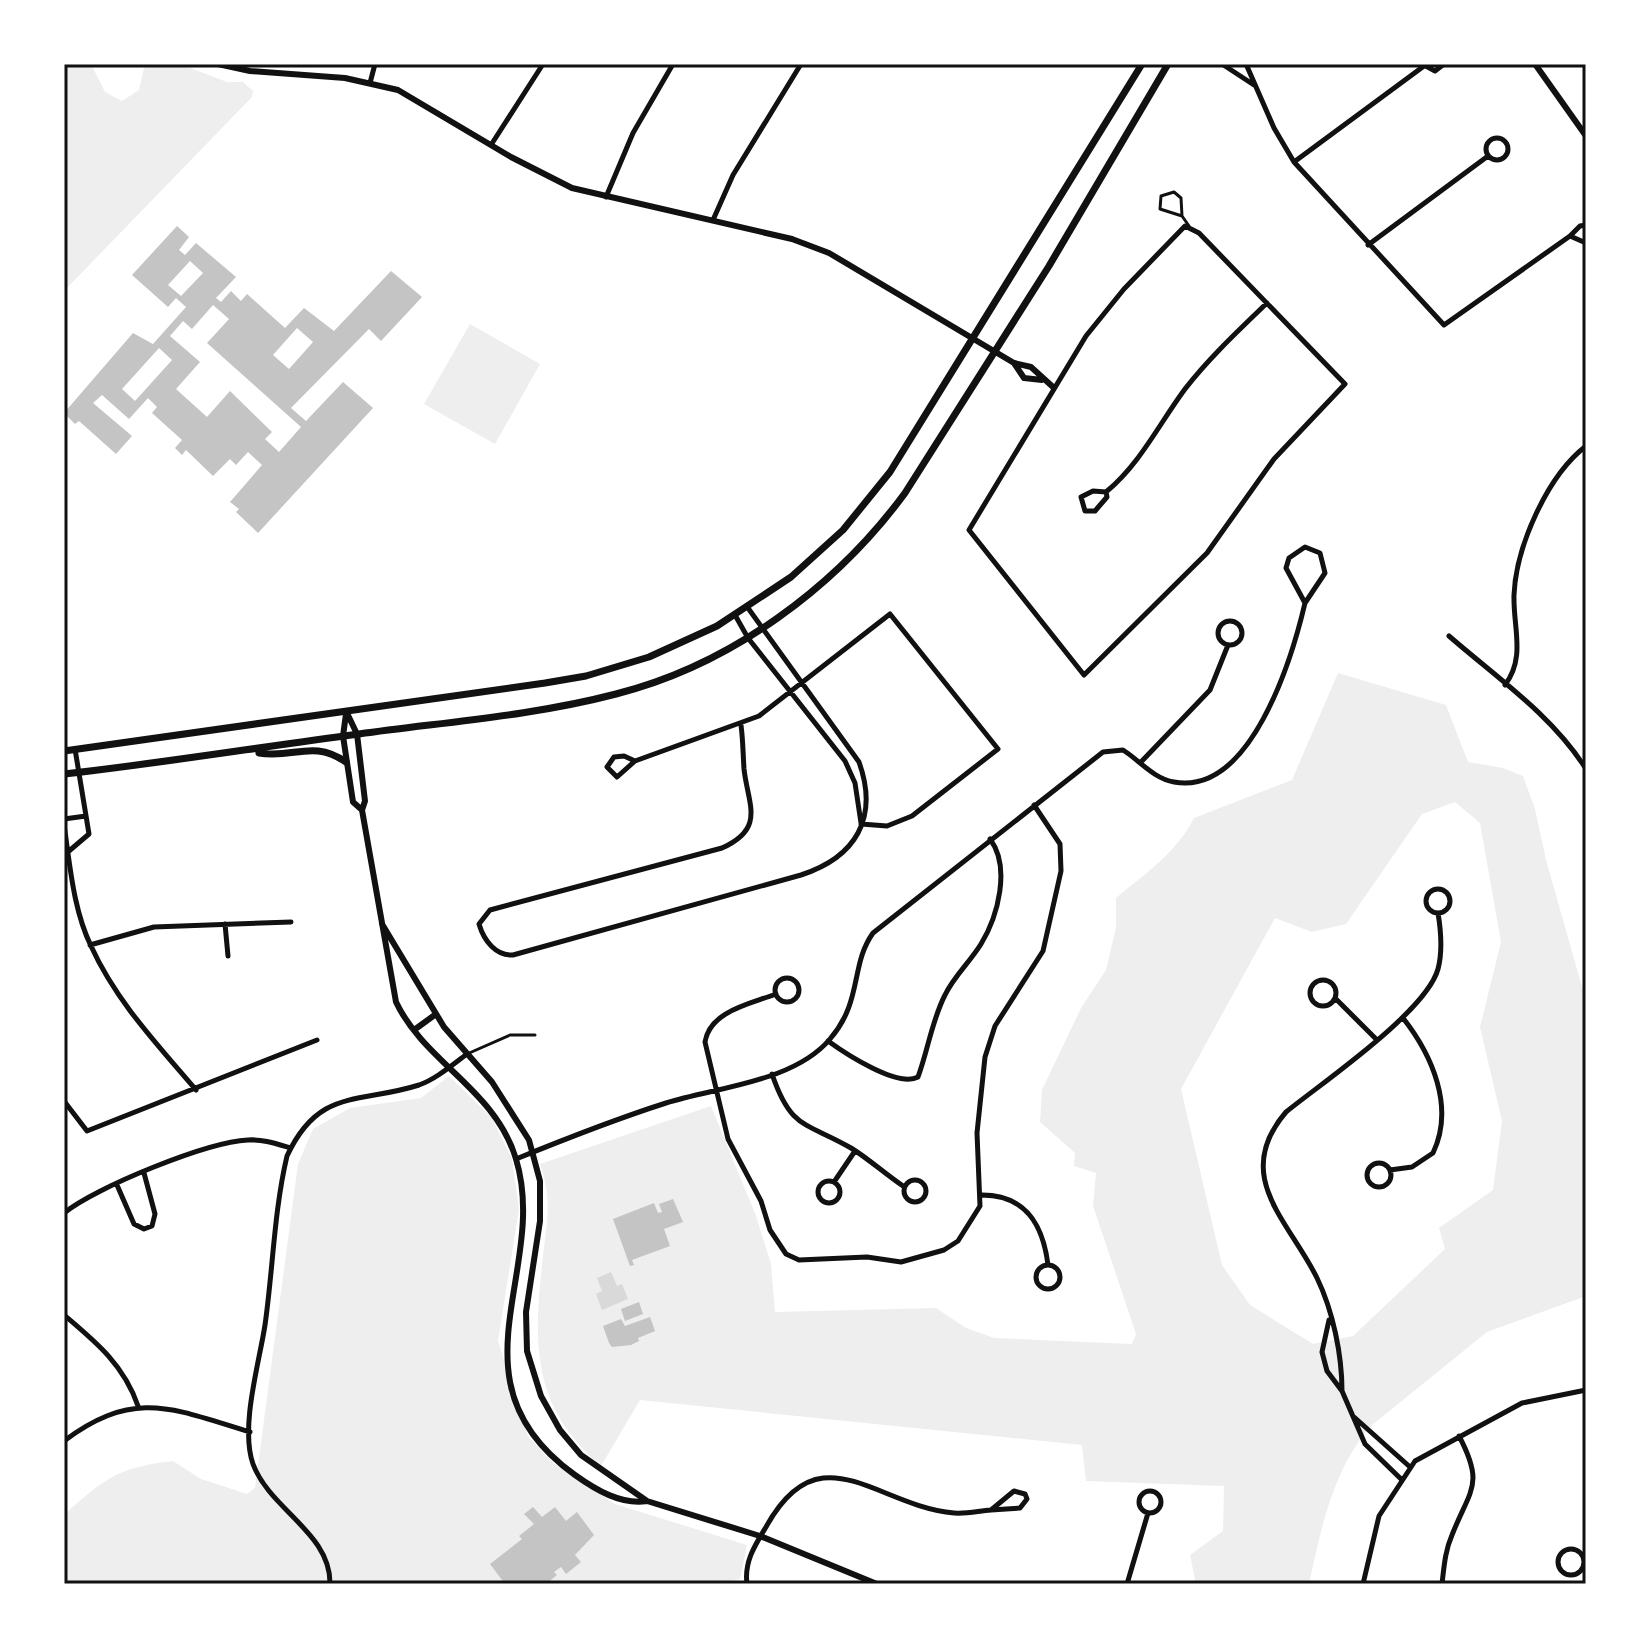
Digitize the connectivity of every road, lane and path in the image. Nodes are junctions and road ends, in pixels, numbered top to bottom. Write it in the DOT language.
graph roads {
  1 [pos="218,64"];
  2 [pos="375,64"];
  3 [pos="543,64"];
  4 [pos="673,64"];
  5 [pos="801,64"];
  6 [pos="1142,64"];
  7 [pos="1168,64"];
  8 [pos="1223,64"];
  9 [pos="1246,64"];
  10 [pos="1444,64"];
  11 [pos="1535,64"];
  12 [pos="1424,65"];
  13 [pos="370,83"];
  14 [pos="1255,85"];
  15 [pos="1586,136"];
  16 [pos="491,145"];
  17 [pos="1488,156"];
  18 [pos="1294,162"];
  19 [pos="606,197"];
  20 [pos="1182,216"];
  21 [pos="713,220"];
  22 [pos="1586,225"];
  23 [pos="1189,226"];
  24 [pos="1570,236"];
  25 [pos="1586,243"];
  26 [pos="1368,245"];
  27 [pos="1267,303"];
  28 [pos="974,339"];
  29 [pos="995,351"];
  30 [pos="1014,363"];
  31 [pos="1042,380"];
  32 [pos="1053,387"];
  33 [pos="1586,446"];
  34 [pos="1106,492"];
  35 [pos="1305,603"];
  36 [pos="748,608"];
  37 [pos="735,615"];
  38 [pos="760,629"];
  39 [pos="1449,636"];
  40 [pos="748,638"];
  41 [pos="1228,645"];
  42 [pos="1505,685"];
  43 [pos="801,686"];
  44 [pos="792,693"];
  45 [pos="346,711"];
  46 [pos="741,725"];
  47 [pos="357,734"];
  48 [pos="343,736"];
  49 [pos="75,749"];
  50 [pos="64,751"];
  51 [pos="253,751"];
  52 [pos="1583,758"];
  53 [pos="635,761"];
  54 [pos="346,762"];
  55 [pos="1141,762"];
  56 [pos="1586,769"];
  57 [pos="78,773"];
  58 [pos="64,774"];
  59 [pos="1034,805"];
  60 [pos="362,810"];
  61 [pos="86,816"];
  62 [pos="64,819"];
  63 [pos="861,824"];
  64 [pos="64,825"];
  65 [pos="990,839"];
  66 [pos="66,852"];
  67 [pos="1438,913"];
  68 [pos="291,922"];
  69 [pos="225,924"];
  70 [pos="382,924"];
  71 [pos="90,945"];
  72 [pos="228,956"];
  73 [pos="776,994"];
  74 [pos="1335,998"];
  75 [pos="436,1014"];
  76 [pos="1403,1018"];
  77 [pos="414,1030"];
  78 [pos="535,1035"];
  79 [pos="1376,1039"];
  80 [pos="317,1040"];
  81 [pos="828,1041"];
  82 [pos="467,1054"];
  83 [pos="449,1067"];
  84 [pos="772,1074"];
  85 [pos="196,1090"];
  86 [pos="717,1091"];
  87 [pos="64,1101"];
  88 [pos="291,1148"];
  89 [pos="855,1151"];
  90 [pos="533,1152"];
  91 [pos="516,1159"];
  92 [pos="1390,1170"];
  93 [pos="144,1173"];
  94 [pos="834,1182"];
  95 [pos="117,1185"];
  96 [pos="903,1186"];
  97 [pos="982,1195"];
  98 [pos="64,1213"];
  99 [pos="1048,1265"];
  100 [pos="64,1315"];
  101 [pos="1330,1319"];
  102 [pos="1586,1390"];
  103 [pos="1342,1391"];
  104 [pos="138,1406"];
  105 [pos="1353,1415"];
  106 [pos="250,1432"];
  107 [pos="1459,1436"];
  108 [pos="64,1441"];
  109 [pos="1410,1467"];
  110 [pos="1401,1479"];
  111 [pos="647,1501"];
  112 [pos="991,1510"];
  113 [pos="1148,1513"];
  114 [pos="760,1536"];
  115 [pos="1586,1543"];
  116 [pos="1580,1551"];
  117 [pos="330,1584"];
  118 [pos="747,1584"];
  119 [pos="877,1584"];
  120 [pos="1127,1584"];
  121 [pos="1363,1584"];
  122 [pos="1442,1584"];
  1 -- 13 [label="street"];
  2 -- 13 [label="street"];
  3 -- 16 [label="street"];
  4 -- 19 [label="street"];
  5 -- 21 [label="street"];
  6 -- 28 [label="main road"];
  7 -- 29 [label="main road"];
  8 -- 14 [label="street"];
  9 -- 14 [label="street"];
  10 -- 12 [label="street"];
  11 -- 15 [label="street"];
  12 -- 18 [label="street"];
  13 -- 16 [label="street"];
  14 -- 18 [label="street"];
  16 -- 19 [label="street"];
  17 -- 17 [label="street"];
  17 -- 26 [label="street"];
  18 -- 26 [label="street"];
  19 -- 21 [label="street"];
  20 -- 20 [label="lane"];
  20 -- 23 [label="lane"];
  21 -- 28 [label="street"];
  22 -- 24 [label="street"];
  23 -- 27 [label="street"];
  23 -- 32 [label="street"];
  24 -- 25 [label="street"];
  24 -- 26 [label="street"];
  27 -- 32 [label="street"];
  27 -- 34 [label="street"];
  28 -- 29 [label="street"];
  28 -- 36 [label="main road"];
  29 -- 30 [label="street"];
  29 -- 38 [label="main road"];
  30 -- 31 [label="street"];
  30 -- 31 [label="street"];
  31 -- 32 [label="street"];
  33 -- 42 [label="street"];
  34 -- 34 [label="street"];
  35 -- 35 [label="street"];
  35 -- 55 [label="street"];
  36 -- 37 [label="main road"];
  36 -- 38 [label="street"];
  37 -- 40 [label="street"];
  37 -- 45 [label="main road"];
  38 -- 40 [label="main road"];
  38 -- 43 [label="street"];
  39 -- 42 [label="street"];
  40 -- 44 [label="street"];
  40 -- 47 [label="main road"];
  41 -- 41 [label="street"];
  41 -- 55 [label="street"];
  42 -- 52 [label="street"];
  43 -- 44 [label="street"];
  43 -- 63 [label="street"];
  43 -- 63 [label="street"];
  44 -- 46 [label="street"];
  44 -- 63 [label="street"];
  45 -- 47 [label="street"];
  45 -- 48 [label="street"];
  45 -- 49 [label="main road"];
  46 -- 53 [label="street"];
  46 -- 63 [label="street"];
  47 -- 48 [label="main road"];
  47 -- 60 [label="street"];
  48 -- 51 [label="main road"];
  48 -- 54 [label="street"];
  49 -- 50 [label="main road"];
  49 -- 57 [label="street"];
  51 -- 54 [label="main road"];
  51 -- 57 [label="main road"];
  52 -- 56 [label="street"];
  53 -- 53 [label="street"];
  54 -- 60 [label="street"];
  55 -- 59 [label="street"];
  57 -- 58 [label="main road"];
  57 -- 61 [label="street"];
  59 -- 65 [label="street"];
  59 -- 97 [label="street"];
  60 -- 70 [label="street"];
  61 -- 62 [label="street"];
  61 -- 66 [label="street"];
  64 -- 66 [label="street"];
  65 -- 81 [label="street"];
  65 -- 81 [label="street"];
  66 -- 71 [label="street"];
  67 -- 67 [label="street"];
  67 -- 76 [label="street"];
  68 -- 69 [label="street"];
  69 -- 71 [label="street"];
  69 -- 72 [label="street"];
  70 -- 75 [label="street"];
  70 -- 77 [label="street"];
  71 -- 85 [label="street"];
  73 -- 73 [label="street"];
  73 -- 86 [label="street"];
  74 -- 74 [label="street"];
  74 -- 79 [label="street"];
  75 -- 77 [label="street"];
  75 -- 82 [label="street"];
  76 -- 79 [label="street"];
  76 -- 92 [label="street"];
  77 -- 83 [label="street"];
  78 -- 82 [label="lane"];
  79 -- 101 [label="street"];
  80 -- 85 [label="street"];
  81 -- 84 [label="street"];
  82 -- 83 [label="street"];
  82 -- 90 [label="street"];
  83 -- 88 [label="street"];
  83 -- 91 [label="street"];
  84 -- 86 [label="street"];
  84 -- 89 [label="street"];
  85 -- 87 [label="street"];
  86 -- 90 [label="street"];
  86 -- 97 [label="street"];
  88 -- 93 [label="street"];
  88 -- 106 [label="street"];
  89 -- 94 [label="street"];
  89 -- 96 [label="street"];
  90 -- 91 [label="street"];
  90 -- 111 [label="street"];
  91 -- 111 [label="street"];
  92 -- 92 [label="street"];
  93 -- 95 [label="street"];
  93 -- 95 [label="street"];
  94 -- 94 [label="street"];
  95 -- 98 [label="street"];
  96 -- 96 [label="street"];
  97 -- 99 [label="street"];
  99 -- 99 [label="street"];
  100 -- 104 [label="street"];
  101 -- 103 [label="street"];
  101 -- 103 [label="street"];
  102 -- 107 [label="street"];
  103 -- 105 [label="street"];
  104 -- 106 [label="street"];
  104 -- 108 [label="street"];
  105 -- 109 [label="street"];
  105 -- 110 [label="street"];
  106 -- 117 [label="street"];
  107 -- 109 [label="street"];
  107 -- 122 [label="street"];
  109 -- 110 [label="street"];
  110 -- 121 [label="street"];
  111 -- 114 [label="street"];
  112 -- 112 [label="street"];
  112 -- 114 [label="street"];
  113 -- 113 [label="street"];
  113 -- 120 [label="street"];
  114 -- 118 [label="street"];
  114 -- 119 [label="street"];
  115 -- 116 [label="street"];
  116 -- 116 [label="street"];
}
